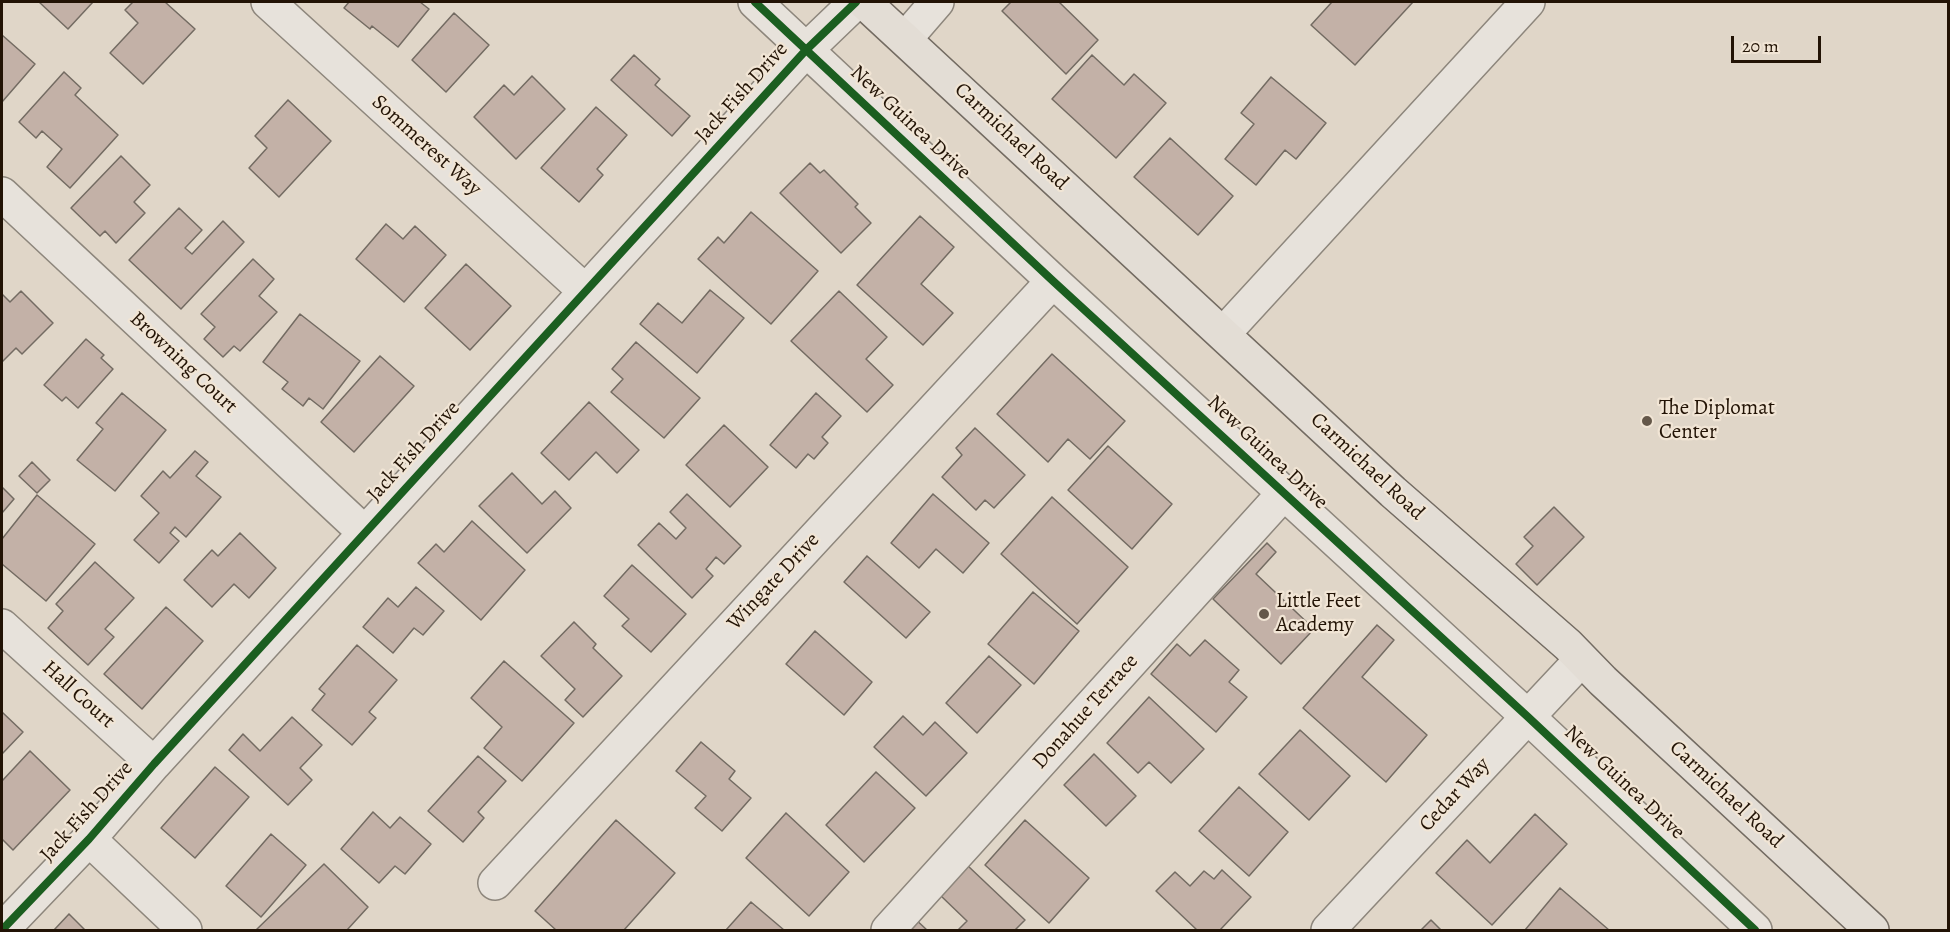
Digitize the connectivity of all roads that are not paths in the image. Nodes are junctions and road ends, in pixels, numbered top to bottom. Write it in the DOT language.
graph roads {
  1 [pos="268,2"];
  2 [pos="755,2"];
  3 [pos="856,2"];
  4 [pos="864,2"];
  5 [pos="937,2"];
  6 [pos="1528,2"];
  7 [pos="905,39"];
  8 [pos="806,50"];
  9 [pos="2,194"];
  10 [pos="1053,281"];
  11 [pos="585,291"];
  12 [pos="1224,333"];
  13 [pos="1284,493"];
  14 [pos="365,533"];
  15 [pos="2,626"];
  16 [pos="1581,660"];
  17 [pos="1528,717"];
  18 [pos="154,764"];
  19 [pos="89,839"];
  20 [pos="495,883"];
  21 [pos="2,930"];
  22 [pos="185,930"];
  23 [pos="888,930"];
  24 [pos="1328,930"];
  25 [pos="1755,930"];
  26 [pos="1872,930"];
  1 -- 11 [label="street, Sommerest Way"];
  2 -- 8 [label="street, New Guinea Drive"];
  3 -- 8 [label="street, Jack Fish Drive"];
  4 -- 7 [label="main road, Carmichael Road"];
  5 -- 7 [label="street"];
  6 -- 12 [label="street"];
  7 -- 12 [label="main road, Carmichael Road"];
  8 -- 10 [label="street, New Guinea Drive"];
  8 -- 11 [label="street, Jack Fish Drive"];
  9 -- 14 [label="street, Browning Court"];
  10 -- 13 [label="street, New Guinea Drive"];
  10 -- 20 [label="street, Wingate Drive"];
  11 -- 14 [label="street, Jack Fish Drive"];
  12 -- 16 [label="main road, Carmichael Road"];
  13 -- 17 [label="street, New Guinea Drive"];
  13 -- 23 [label="street, Donahue Terrace"];
  14 -- 18 [label="street, Jack Fish Drive"];
  15 -- 18 [label="street, Hall Court"];
  16 -- 17 [label="street, Cedar Way"];
  16 -- 26 [label="main road, Carmichael Road"];
  17 -- 24 [label="street, Cedar Way"];
  17 -- 25 [label="street, New Guinea Drive"];
  18 -- 19 [label="street, Jack Fish Drive"];
  19 -- 21 [label="street, Jack Fish Drive"];
  19 -- 22 [label="street"];
}
